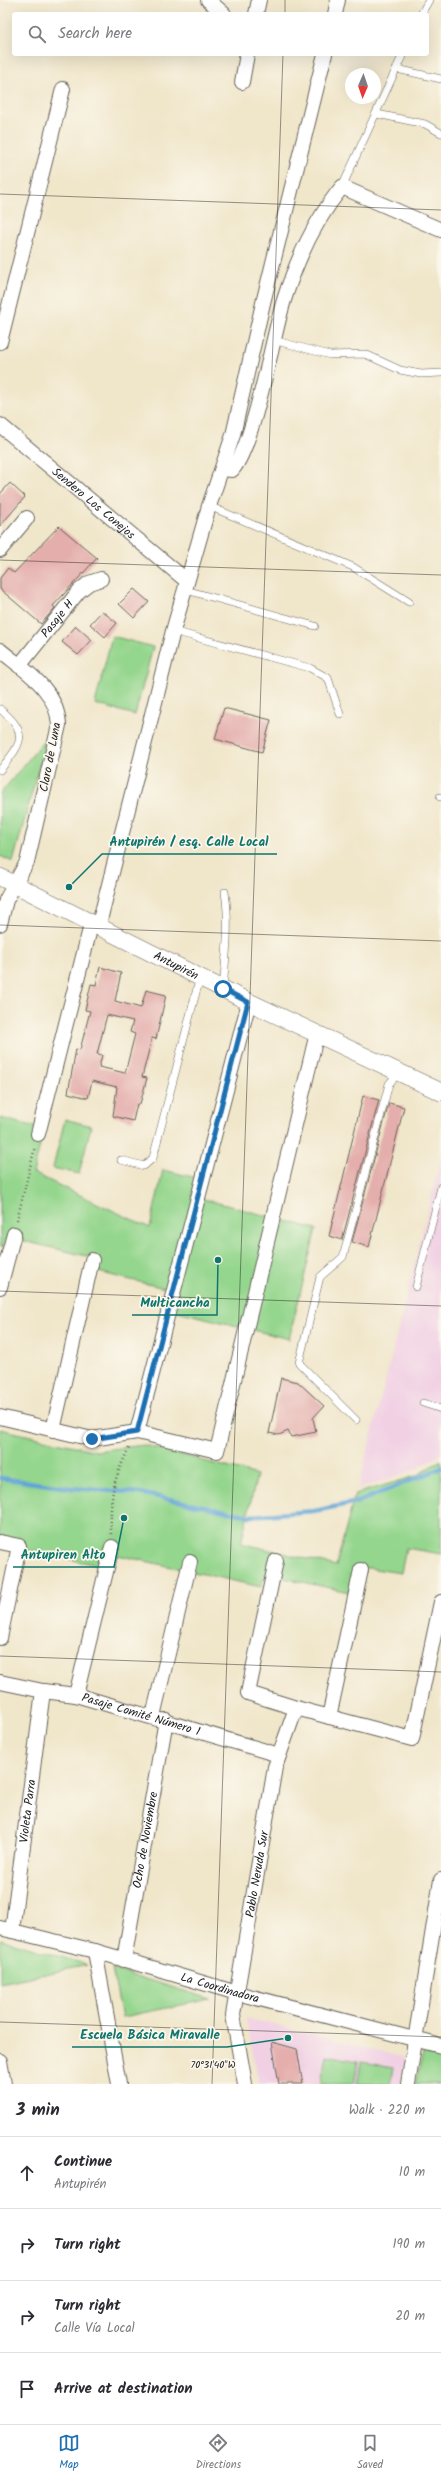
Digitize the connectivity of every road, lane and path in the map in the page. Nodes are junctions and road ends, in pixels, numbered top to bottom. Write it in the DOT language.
graph roads {
  1 [pos="208,0"];
  2 [pos="259,0"];
  3 [pos="338,0"];
  4 [pos="429,0"];
  5 [pos="222,12"];
  6 [pos="256,12"];
  7 [pos="335,12"];
  8 [pos="422,12"];
  9 [pos="247,56"];
  10 [pos="325,56"];
  11 [pos="402,56"];
  12 [pos="397,69"];
  13 [pos="441,79"];
  14 [pos="242,82"];
  15 [pos="63,89"];
  16 [pos="377,114"];
  17 [pos="441,133"];
  18 [pos="342,187"];
  19 [pos="441,230"];
  20 [pos="273,340"];
  21 [pos="0,342"];
  22 [pos="441,372"];
  23 [pos="0,425"];
  24 [pos="224,469"];
  25 [pos="209,506"];
  26 [pos="28,518"];
  27 [pos="0,550"];
  28 [pos="101,579"];
  29 [pos="187,585"];
  30 [pos="409,602"];
  31 [pos="315,626"];
  32 [pos="173,631"];
  33 [pos="0,650"];
  34 [pos="19,666"];
  35 [pos="0,709"];
  36 [pos="340,714"];
  37 [pos="0,770"];
  38 [pos="7,880"];
  39 [pos="225,892"];
  40 [pos="0,924"];
  41 [pos="95,926"];
  42 [pos="200,977"];
  43 [pos="223,989"];
  44 [pos="248,1002"];
  45 [pos="317,1033"];
  46 [pos="399,1072"];
  47 [pos="441,1092"];
  48 [pos="38,1134"];
  49 [pos="121,1160"];
  50 [pos="441,1187"];
  51 [pos="14,1234"];
  52 [pos="92,1260"];
  53 [pos="0,1287"];
  54 [pos="416,1287"];
  55 [pos="423,1403"];
  56 [pos="441,1409"];
  57 [pos="0,1417"];
  58 [pos="356,1420"];
  59 [pos="53,1430"];
  60 [pos="137,1432"];
  61 [pos="119,1468"];
  62 [pos="0,1542"];
  63 [pos="112,1547"];
  64 [pos="276,1561"];
  65 [pos="190,1562"];
  66 [pos="361,1570"];
  67 [pos="441,1602"];
  68 [pos="0,1638"];
  69 [pos="0,1682"];
  70 [pos="42,1691"];
  71 [pos="76,1696"];
  72 [pos="296,1708"];
  73 [pos="329,1717"];
  74 [pos="159,1718"];
  75 [pos="279,1755"];
  76 [pos="441,1880"];
  77 [pos="6,1929"];
  78 [pos="95,1951"];
  79 [pos="124,1960"];
  80 [pos="237,1993"];
  81 [pos="415,2040"];
  82 [pos="441,2046"];
  83 [pos="0,2061"];
  84 [pos="4,2084"];
  85 [pos="119,2084"];
  86 [pos="245,2084"];
  87 [pos="408,2084"];
  1 -- 5 [label="street"];
  2 -- 6 [label="street"];
  3 -- 7 [label="street"];
  4 -- 8 [label="lane"];
  9 -- 14 [label="street"];
  10 -- 24 [label="street"];
  11 -- 12 [label="lane"];
  12 -- 13 [label="lane"];
  12 -- 16 [label="lane"];
  15 -- 21 [label="street"];
  16 -- 17 [label="lane"];
  16 -- 18 [label="lane"];
  18 -- 19 [label="street"];
  18 -- 20 [label="street"];
  20 -- 22 [label="lane"];
  20 -- 24 [label="street"];
  23 -- 29 [label="street, Sendero Los Conejos"];
  24 -- 25 [label="street"];
  25 -- 29 [label="street"];
  25 -- 30 [label="lane"];
  26 -- 27 [label="street"];
  28 -- 34 [label="street, Pasaje H"];
  29 -- 31 [label="lane"];
  29 -- 32 [label="street"];
  32 -- 36 [label="lane"];
  32 -- 41 [label="street"];
  33 -- 34 [label="street, Claro de Luna"];
  34 -- 38 [label="street, Claro de Luna"];
  35 -- 37 [label="lane"];
  38 -- 40 [label="street, Claro de Luna"];
  38 -- 41 [label="street, Antupirén"];
  39 -- 43 [label="lane"];
  41 -- 42 [label="street, Antupirén"];
  41 -- 48 [label="street"];
  42 -- 43 [label="street, Antupirén"];
  42 -- 49 [label="lane"];
  43 -- 44 [label="street, Antupirén"];
  44 -- 45 [label="street, Antupirén"];
  44 -- 60 [label="street"];
  45 -- 46 [label="street, Antupirén"];
  45 -- 60 [label="street"];
  46 -- 47 [label="street, Antupirén"];
  46 -- 58 [label="lane"];
  48 -- 51 [label="path"];
  50 -- 54 [label="lane"];
  51 -- 53 [label="street"];
  52 -- 59 [label="street"];
  55 -- 56 [label="lane"];
  57 -- 59 [label="street"];
  59 -- 60 [label="street"];
  61 -- 63 [label="path"];
  62 -- 68 [label="street"];
  63 -- 71 [label="street"];
  64 -- 72 [label="street"];
  65 -- 74 [label="street, Ocho de Noviembre"];
  66 -- 73 [label="street"];
  67 -- 73 [label="street"];
  69 -- 70 [label="street, Pasaje Comité Número 1"];
  70 -- 71 [label="street, Pasaje Comité Número 1"];
  70 -- 77 [label="street, Violeta Parra"];
  71 -- 74 [label="street, Pasaje Comité Número 1"];
  72 -- 73 [label="street"];
  72 -- 75 [label="street, Pablo Neruda Sur"];
  74 -- 75 [label="street, Pasaje Comité Número 1"];
  74 -- 79 [label="street, Ocho de Noviembre"];
  75 -- 80 [label="street, Pablo Neruda Sur"];
  76 -- 81 [label="street"];
  77 -- 78 [label="street, La Coordinadora"];
  78 -- 79 [label="street, La Coordinadora"];
  78 -- 85 [label="street"];
  79 -- 80 [label="street, La Coordinadora"];
  80 -- 81 [label="street, La Coordinadora"];
  80 -- 86 [label="street, Pablo Neruda Sur"];
  81 -- 82 [label="street, La Coordinadora"];
  81 -- 87 [label="street"];
  83 -- 84 [label="street"];
}
